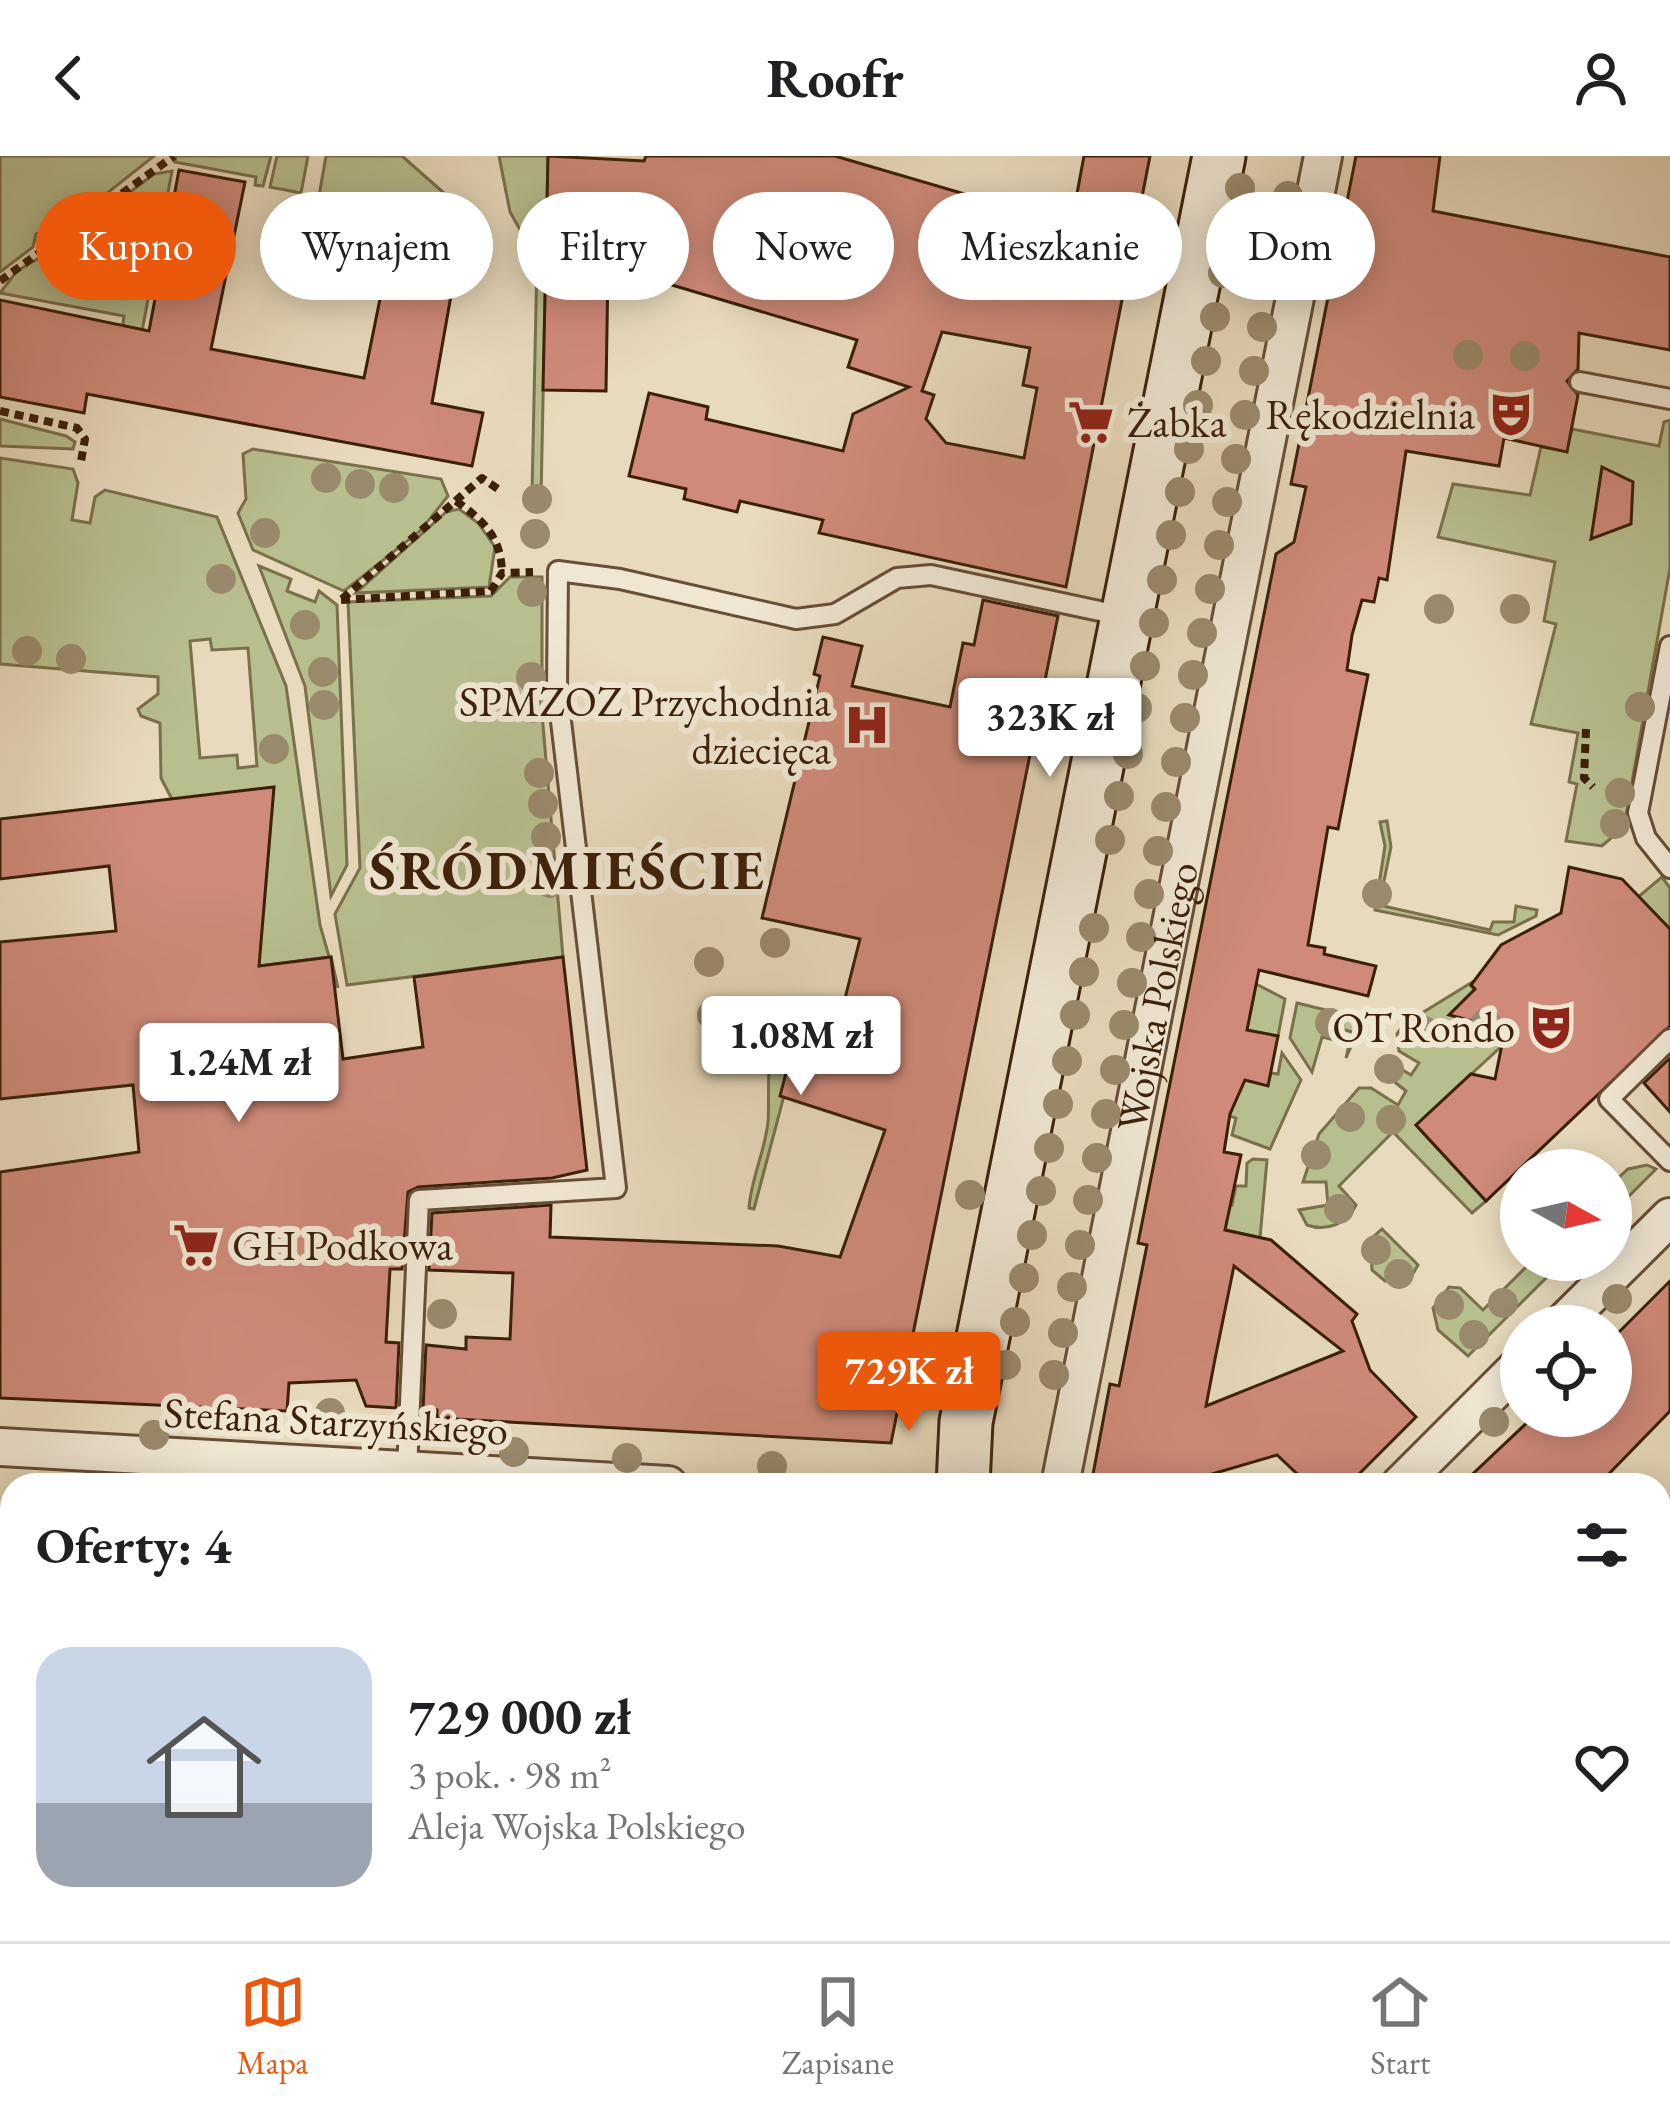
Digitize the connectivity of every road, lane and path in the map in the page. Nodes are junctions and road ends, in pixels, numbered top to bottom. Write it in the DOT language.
graph roads {
  1 [pos="174,156"];
  2 [pos="1219,156"];
  3 [pos="1323,156"];
  4 [pos="0,280"];
  5 [pos="1580,382"];
  6 [pos="1670,399"];
  7 [pos="0,411"];
  8 [pos="81,460"];
  9 [pos="498,489"];
  10 [pos="456,500"];
  11 [pos="541,572"];
  12 [pos="502,573"];
  13 [pos="1127,616"];
  14 [pos="1670,646"];
  15 [pos="1586,729"];
  16 [pos="1593,787"];
  17 [pos="1670,868"];
  18 [pos="1670,1039"];
  19 [pos="1670,1161"];
  20 [pos="1670,1216"];
  21 [pos="1581,1305"];
  22 [pos="1500,1385"];
  23 [pos="966,1422"];
  24 [pos="0,1447"];
  25 [pos="407,1470"];
  26 [pos="459,1473"];
  27 [pos="938,1473"];
  28 [pos="964,1473"];
  29 [pos="1062,1473"];
  30 [pos="1412,1473"];
  1 -- 4 [label="path"];
  2 -- 13 [label="street"];
  3 -- 29 [label="street, Wojska Polskiego"];
  5 -- 6 [label="lane"];
  7 -- 8 [label="path"];
  9 -- 10 [label="path"];
  10 -- 12 [label="path"];
  10 -- 12 [label="path"];
  11 -- 12 [label="path"];
  13 -- 23 [label="street"];
  13 -- 25 [label="lane"];
  14 -- 17 [label="lane"];
  15 -- 16 [label="path"];
  18 -- 19 [label="lane"];
  20 -- 21 [label="street"];
  22 -- 30 [label="street"];
  23 -- 27 [label="street"];
  23 -- 28 [label="street"];
  24 -- 25 [label="street, Stefana Starzyńskiego"];
  25 -- 26 [label="street, Stefana Starzyńskiego"];
}
